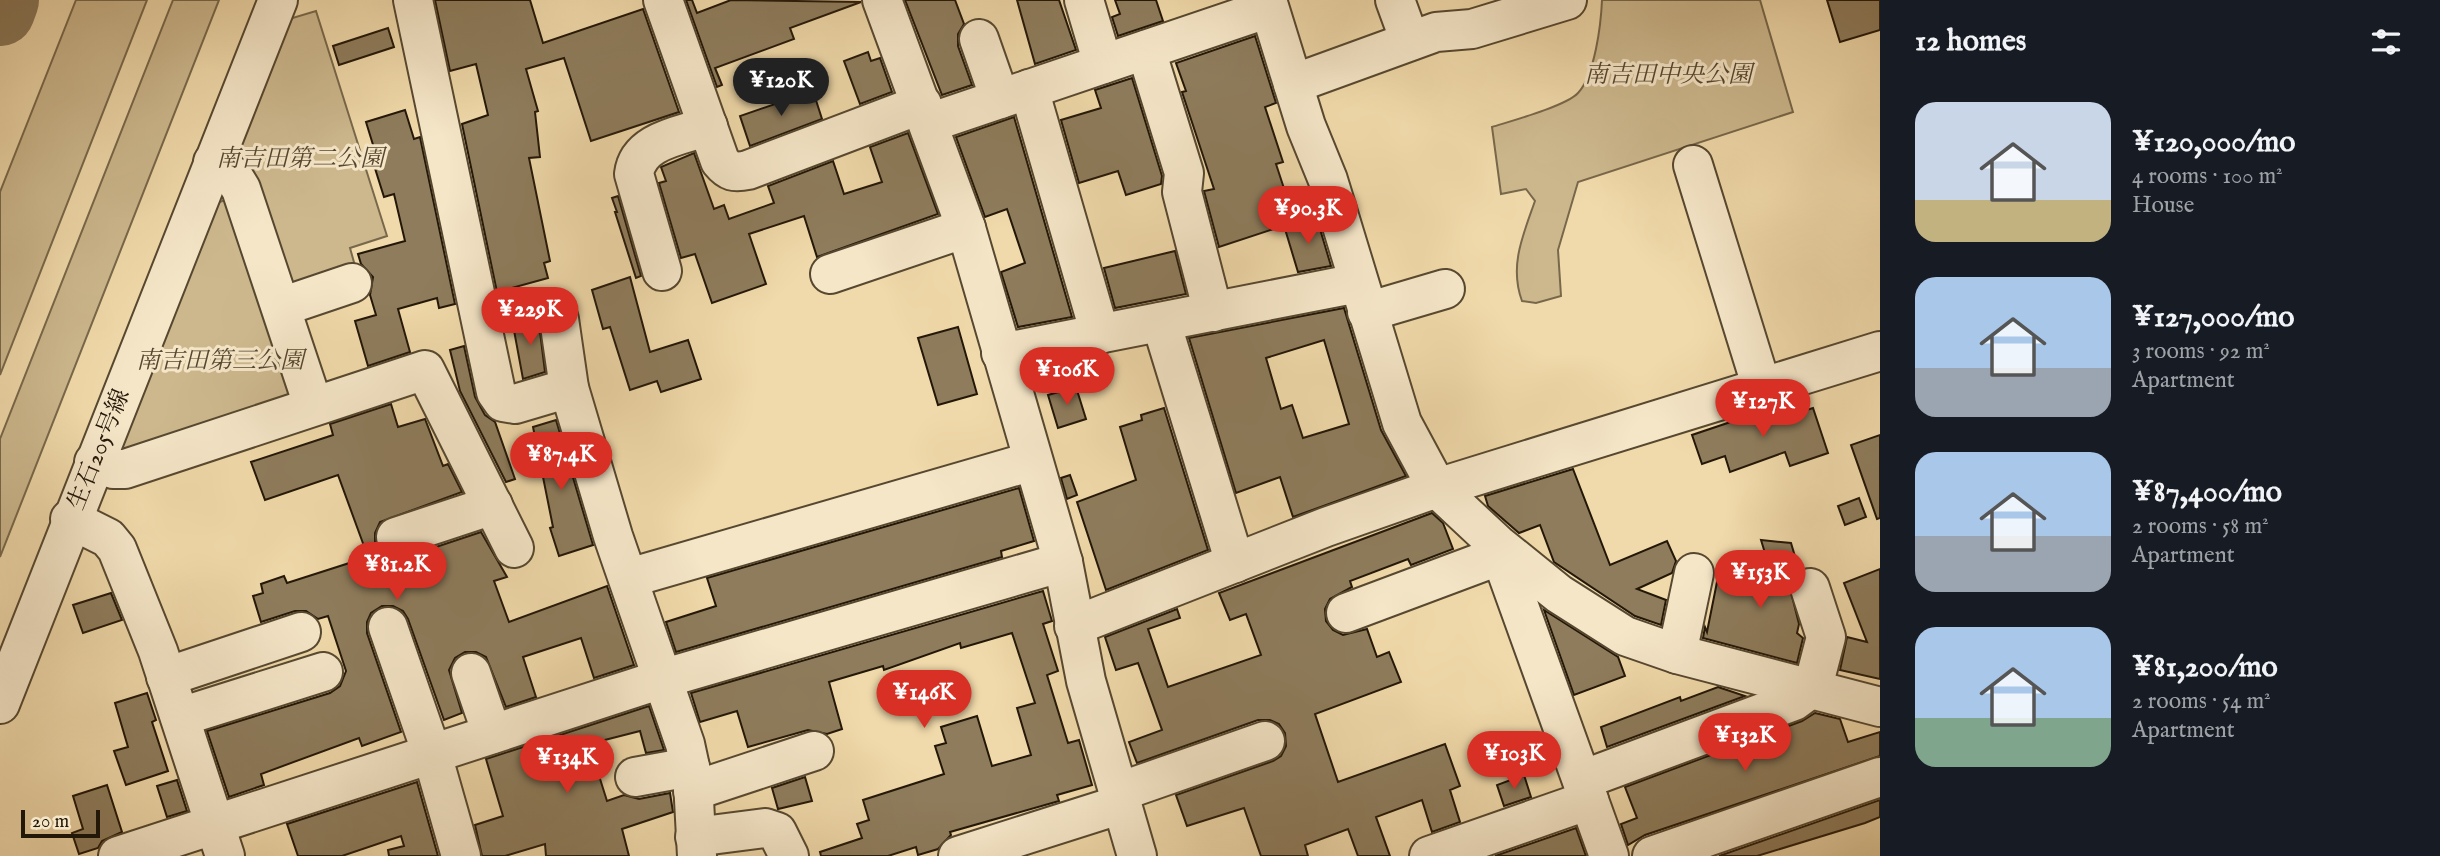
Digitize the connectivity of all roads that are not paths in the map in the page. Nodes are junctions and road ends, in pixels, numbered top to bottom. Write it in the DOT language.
graph roads {
  1 [pos="278,0"];
  2 [pos="413,0"];
  3 [pos="663,0"];
  4 [pos="882,0"];
  5 [pos="1084,0"];
  6 [pos="1395,0"];
  7 [pos="1567,0"];
  8 [pos="1268,4"];
  9 [pos="979,39"];
  10 [pos="1410,41"];
  11 [pos="1146,50"];
  12 [pos="1102,64"];
  13 [pos="1293,84"];
  14 [pos="1015,94"];
  15 [pos="926,114"];
  16 [pos="708,127"];
  17 [pos="213,162"];
  18 [pos="1693,165"];
  19 [pos="966,228"];
  20 [pos="662,271"];
  21 [pos="830,274"];
  22 [pos="352,284"];
  23 [pos="1445,289"];
  24 [pos="1363,298"];
  25 [pos="281,307"];
  26 [pos="1213,312"];
  27 [pos="559,319"];
  28 [pos="1161,322"];
  29 [pos="1100,334"];
  30 [pos="1880,351"];
  31 [pos="1002,353"];
  32 [pos="569,388"];
  33 [pos="1762,388"];
  34 [pos="313,405"];
  35 [pos="1033,461"];
  36 [pos="93,462"];
  37 [pos="1437,488"];
  38 [pos="493,505"];
  39 [pos="70,519"];
  40 [pos="396,537"];
  41 [pos="514,548"];
  42 [pos="1499,549"];
  43 [pos="1063,562"];
  44 [pos="1235,563"];
  45 [pos="1694,573"];
  46 [pos="629,579"];
  47 [pos="1810,588"];
  48 [pos="1346,613"];
  49 [pos="1074,626"];
  50 [pos="388,627"];
  51 [pos="301,632"];
  52 [pos="1677,654"];
  53 [pos="323,672"];
  54 [pos="471,673"];
  55 [pos="166,677"];
  56 [pos="665,678"];
  57 [pos="1812,687"];
  58 [pos="0,704"];
  59 [pos="1880,707"];
  60 [pos="180,717"];
  61 [pos="492,734"];
  62 [pos="1265,741"];
  63 [pos="814,751"];
  64 [pos="432,754"];
  65 [pos="635,777"];
  66 [pos="1880,777"];
  67 [pos="692,779"];
  68 [pos="1585,790"];
  69 [pos="1120,798"];
  70 [pos="220,840"];
  71 [pos="696,846"];
  72 [pos="118,856"];
  73 [pos="461,856"];
  74 [pos="789,856"];
  75 [pos="958,856"];
  76 [pos="1137,856"];
  77 [pos="1429,856"];
  78 [pos="1609,856"];
  79 [pos="1652,856"];
  1 -- 17 [label="street, 生石205号線"];
  2 -- 32 [label="street"];
  3 -- 16 [label="street"];
  4 -- 15 [label="street"];
  5 -- 12 [label="street"];
  6 -- 10 [label="street"];
  7 -- 10 [label="street"];
  8 -- 11 [label="street"];
  8 -- 13 [label="street"];
  9 -- 14 [label="street"];
  10 -- 13 [label="street"];
  11 -- 12 [label="street"];
  11 -- 26 [label="street"];
  12 -- 14 [label="street"];
  13 -- 24 [label="street"];
  14 -- 15 [label="street"];
  14 -- 29 [label="street"];
  15 -- 16 [label="street"];
  15 -- 19 [label="street"];
  16 -- 20 [label="street"];
  17 -- 25 [label="street"];
  17 -- 36 [label="street, 生石205号線"];
  18 -- 33 [label="street"];
  19 -- 21 [label="street"];
  19 -- 31 [label="street"];
  22 -- 25 [label="street"];
  23 -- 24 [label="street"];
  24 -- 26 [label="street"];
  24 -- 37 [label="street"];
  25 -- 34 [label="street"];
  26 -- 28 [label="street"];
  27 -- 32 [label="street"];
  28 -- 29 [label="street"];
  28 -- 44 [label="street"];
  29 -- 31 [label="street"];
  30 -- 33 [label="street"];
  31 -- 35 [label="street"];
  32 -- 46 [label="street"];
  33 -- 37 [label="street"];
  34 -- 36 [label="street"];
  34 -- 38 [label="street"];
  35 -- 43 [label="street"];
  35 -- 46 [label="street"];
  36 -- 39 [label="street, 生石205号線"];
  37 -- 42 [label="street"];
  37 -- 44 [label="street"];
  38 -- 40 [label="street"];
  38 -- 41 [label="street"];
  39 -- 55 [label="street"];
  39 -- 58 [label="street, 生石205号線"];
  42 -- 48 [label="street"];
  42 -- 52 [label="street"];
  42 -- 68 [label="street"];
  43 -- 49 [label="street"];
  43 -- 56 [label="street"];
  44 -- 49 [label="street"];
  45 -- 52 [label="street"];
  46 -- 56 [label="street"];
  47 -- 57 [label="street"];
  49 -- 69 [label="street"];
  50 -- 64 [label="street"];
  51 -- 55 [label="street"];
  52 -- 57 [label="street"];
  53 -- 60 [label="street"];
  54 -- 61 [label="street"];
  55 -- 60 [label="street"];
  56 -- 61 [label="street"];
  56 -- 67 [label="street"];
  57 -- 59 [label="street"];
  57 -- 68 [label="street"];
  60 -- 70 [label="street"];
  61 -- 64 [label="street"];
  62 -- 69 [label="street"];
  63 -- 67 [label="street"];
  64 -- 70 [label="street"];
  64 -- 73 [label="street"];
  65 -- 67 [label="street"];
  66 -- 79 [label="street"];
  67 -- 71 [label="street"];
  68 -- 77 [label="street"];
  68 -- 78 [label="street"];
  69 -- 75 [label="street"];
  69 -- 76 [label="street"];
  70 -- 72 [label="street"];
  71 -- 74 [label="street"];
}
